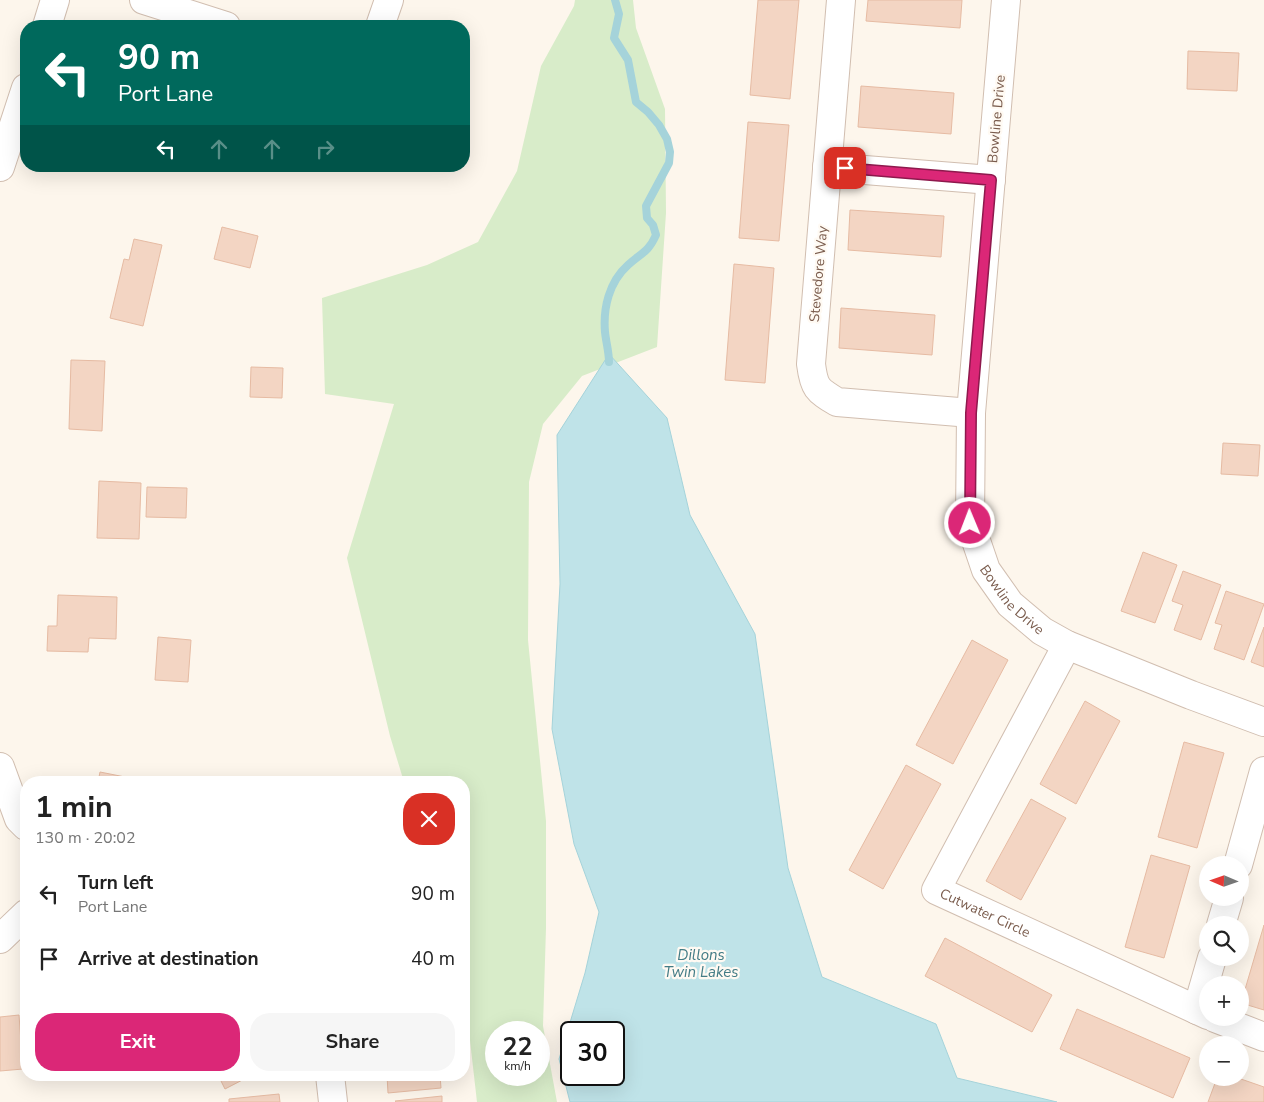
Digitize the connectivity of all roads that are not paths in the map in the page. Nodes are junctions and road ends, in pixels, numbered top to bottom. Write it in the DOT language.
graph roads {
  1 [pos="55,0"];
  2 [pos="144,0"];
  3 [pos="389,0"];
  4 [pos="841,0"];
  5 [pos="1006,0"];
  6 [pos="48,20"];
  7 [pos="207,20"];
  8 [pos="382,20"];
  9 [pos="20,106"];
  10 [pos="0,167"];
  11 [pos="827,167"];
  12 [pos="991,180"];
  13 [pos="971,413"];
  14 [pos="1066,645"];
  15 [pos="1264,722"];
  16 [pos="0,768"];
  17 [pos="1264,771"];
  18 [pos="20,819"];
  19 [pos="1240,856"];
  20 [pos="20,920"];
  21 [pos="0,939"];
  22 [pos="1199,1011"];
  23 [pos="1236,1026"];
  24 [pos="1264,1037"];
  25 [pos="331,1081"];
  26 [pos="333,1102"];
  1 -- 6 [label="street"];
  2 -- 7 [label="street"];
  3 -- 8 [label="street"];
  4 -- 11 [label="street, Stevedore Way"];
  5 -- 12 [label="street, Bowline Drive"];
  9 -- 10 [label="street"];
  11 -- 12 [label="street"];
  11 -- 13 [label="street, Stevedore Way"];
  12 -- 13 [label="street, Bowline Drive"];
  13 -- 14 [label="street, Bowline Drive"];
  14 -- 15 [label="street, Bowline Drive"];
  14 -- 22 [label="street, Cutwater Circle"];
  16 -- 18 [label="street"];
  17 -- 19 [label="street"];
  20 -- 21 [label="street"];
  23 -- 24 [label="street, Cutwater Circle"];
  25 -- 26 [label="street"];
}
